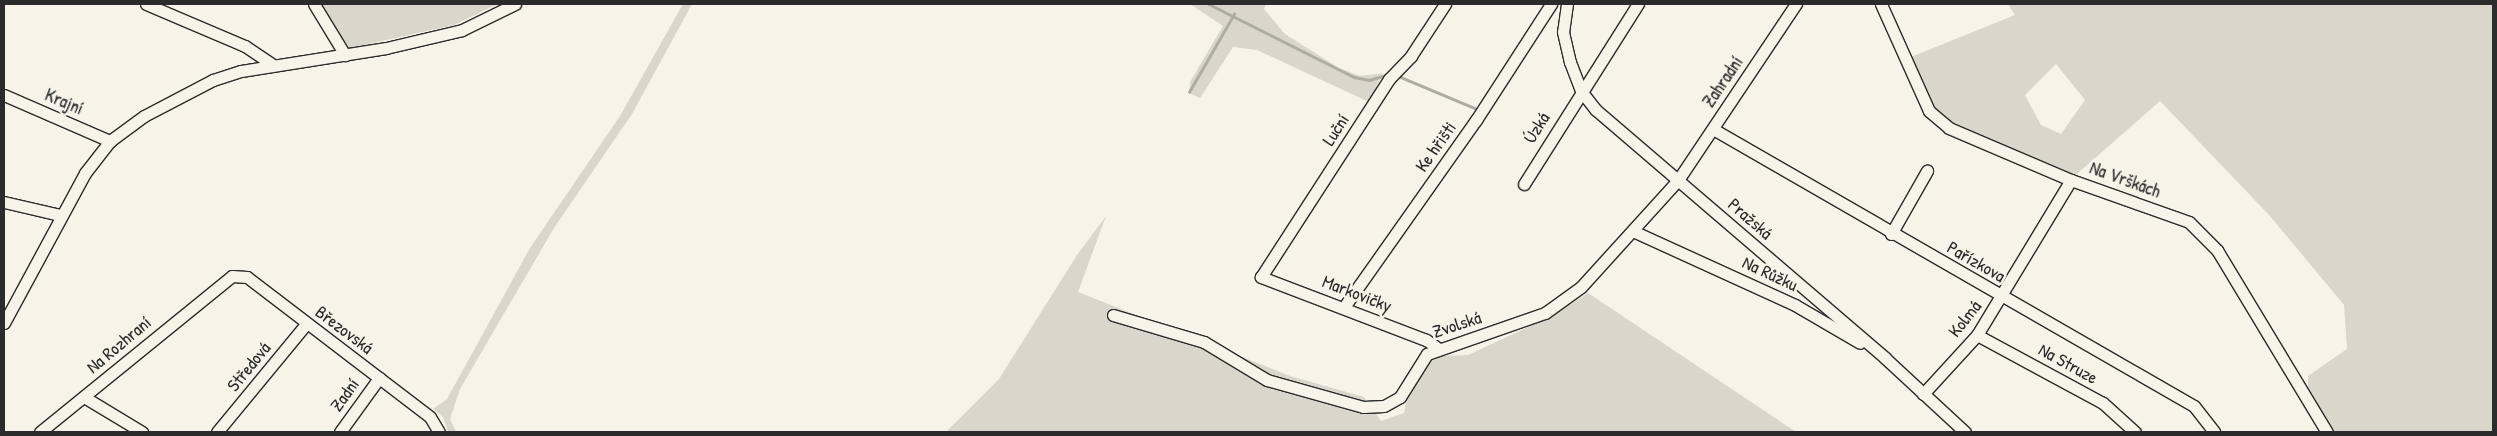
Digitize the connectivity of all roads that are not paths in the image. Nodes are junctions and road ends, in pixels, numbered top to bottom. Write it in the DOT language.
graph roads {
  1 [pos="146,4"];
  2 [pos="314,4"];
  3 [pos="515,4"];
  4 [pos="1445,4"];
  5 [pos="1551,4"];
  6 [pos="1566,4"];
  7 [pos="1638,4"];
  8 [pos="1796,4"];
  9 [pos="1881,4"];
  10 [pos="345,55"];
  11 [pos="273,65"];
  12 [pos="1581,91"];
  13 [pos="4,96"];
  14 [pos="1713,129"];
  15 [pos="110,141"];
  16 [pos="1927,171"];
  17 [pos="1678,180"];
  18 [pos="2071,180"];
  19 [pos="1524,184"];
  20 [pos="4,202"];
  21 [pos="60,215"];
  22 [pos="1635,232"];
  23 [pos="1891,234"];
  24 [pos="1260,277"];
  25 [pos="220,284"];
  26 [pos="2003,297"];
  27 [pos="1344,307"];
  28 [pos="1113,315"];
  29 [pos="4,323"];
  30 [pos="307,324"];
  31 [pos="1977,335"];
  32 [pos="1439,349"];
  33 [pos="1886,358"];
  34 [pos="379,378"];
  35 [pos="1922,394"];
  36 [pos="84,397"];
  37 [pos="40,432"];
  38 [pos="142,432"];
  39 [pos="218,432"];
  40 [pos="340,432"];
  41 [pos="439,432"];
  42 [pos="1965,432"];
  43 [pos="2136,432"];
  44 [pos="2214,432"];
  45 [pos="2327,432"];
  1 -- 11 [label="street"];
  2 -- 10 [label="street"];
  3 -- 10 [label="street"];
  4 -- 24 [label="street, Luční"];
  5 -- 27 [label="street, Ke hřišti"];
  6 -- 12 [label="street, Pražská"];
  7 -- 12 [label="street, Úzká"];
  8 -- 14 [label="street, Zahradní"];
  9 -- 18 [label="street, Na Vrškách"];
  10 -- 11 [label="street"];
  11 -- 15 [label="street"];
  12 -- 17 [label="street, Pražská"];
  12 -- 19 [label="street, Úzká"];
  13 -- 15 [label="street, Krajní"];
  14 -- 17 [label="street, Zahradní"];
  14 -- 23 [label="street, Pařízkova"];
  15 -- 21 [label="street"];
  16 -- 23 [label="street"];
  17 -- 22 [label="street, Zvolská"];
  17 -- 33 [label="street, Pražská"];
  18 -- 26 [label="street, Kolmá"];
  18 -- 45 [label="street, Na Vrškách"];
  20 -- 21 [label="street"];
  21 -- 29 [label="street"];
  22 -- 32 [label="street, Zvolská"];
  22 -- 33 [label="street, Na Růžku"];
  23 -- 26 [label="street, Pařízkova"];
  24 -- 27 [label="street, Markovičky"];
  25 -- 30 [label="street, Březovská"];
  25 -- 36 [label="street, Na Rozhraní"];
  26 -- 31 [label="street, Kolmá"];
  26 -- 44 [label="street, Pařízkova"];
  27 -- 32 [label="street, Markovičky"];
  28 -- 32 [label="street, Zvolská"];
  30 -- 34 [label="street, Březovská"];
  30 -- 39 [label="street, Středová"];
  31 -- 35 [label="street, Kolmá"];
  31 -- 43 [label="street, Na Struze"];
  33 -- 35 [label="street, Pražská"];
  34 -- 40 [label="street, Zadní"];
  34 -- 41 [label="street, Březovská"];
  35 -- 42 [label="street, Pražská"];
  36 -- 37 [label="street, Na Rozhraní"];
  36 -- 38 [label="street"];
}
